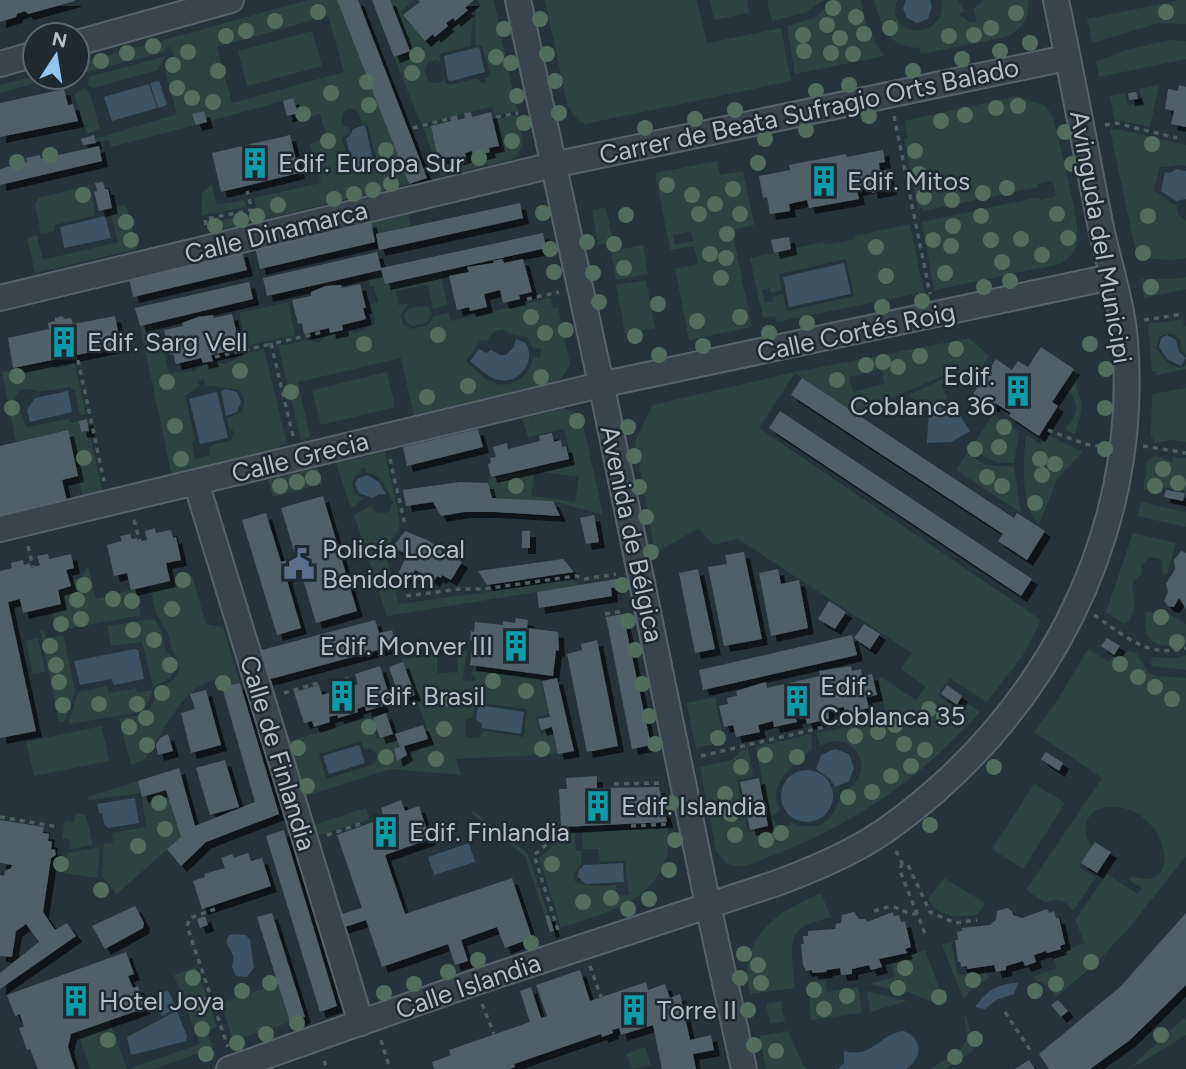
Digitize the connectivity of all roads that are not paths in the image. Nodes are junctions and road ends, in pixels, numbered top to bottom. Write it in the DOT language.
graph roads {
  1 [pos="231,0"];
  2 [pos="518,0"];
  3 [pos="1056,0"];
  4 [pos="91,39"];
  5 [pos="21,58"];
  6 [pos="1066,58"];
  7 [pos="0,64"];
  8 [pos="553,165"];
  9 [pos="1111,277"];
  10 [pos="0,298"];
  11 [pos="600,385"];
  12 [pos="195,482"];
  13 [pos="0,529"];
  14 [pos="708,905"];
  15 [pos="368,1021"];
  16 [pos="232,1068"];
  17 [pos="744,1069"];
  1 -- 4 [label="street"];
  2 -- 8 [label="street, Avenida de Bélgica"];
  3 -- 6 [label="street, Avinguda del Municipi"];
  5 -- 7 [label="street"];
  6 -- 8 [label="street, Carrer de Beata Sufragio Orts Balado"];
  6 -- 9 [label="street, Avinguda del Municipi"];
  8 -- 10 [label="street, Calle Dinamarca"];
  8 -- 11 [label="street, Avenida de Bélgica"];
  9 -- 11 [label="street, Calle Cortés Roig"];
  9 -- 14 [label="street, Avinguda del Municipi"];
  11 -- 12 [label="street, Calle Grecia"];
  11 -- 14 [label="street, Avenida de Bélgica"];
  12 -- 13 [label="street, Calle Grecia"];
  12 -- 15 [label="street, Calle de Finlandia"];
  14 -- 15 [label="street, Calle Islandia"];
  14 -- 17 [label="street, Avenida de Bélgica"];
  15 -- 16 [label="street, Calle Islandia"];
}
